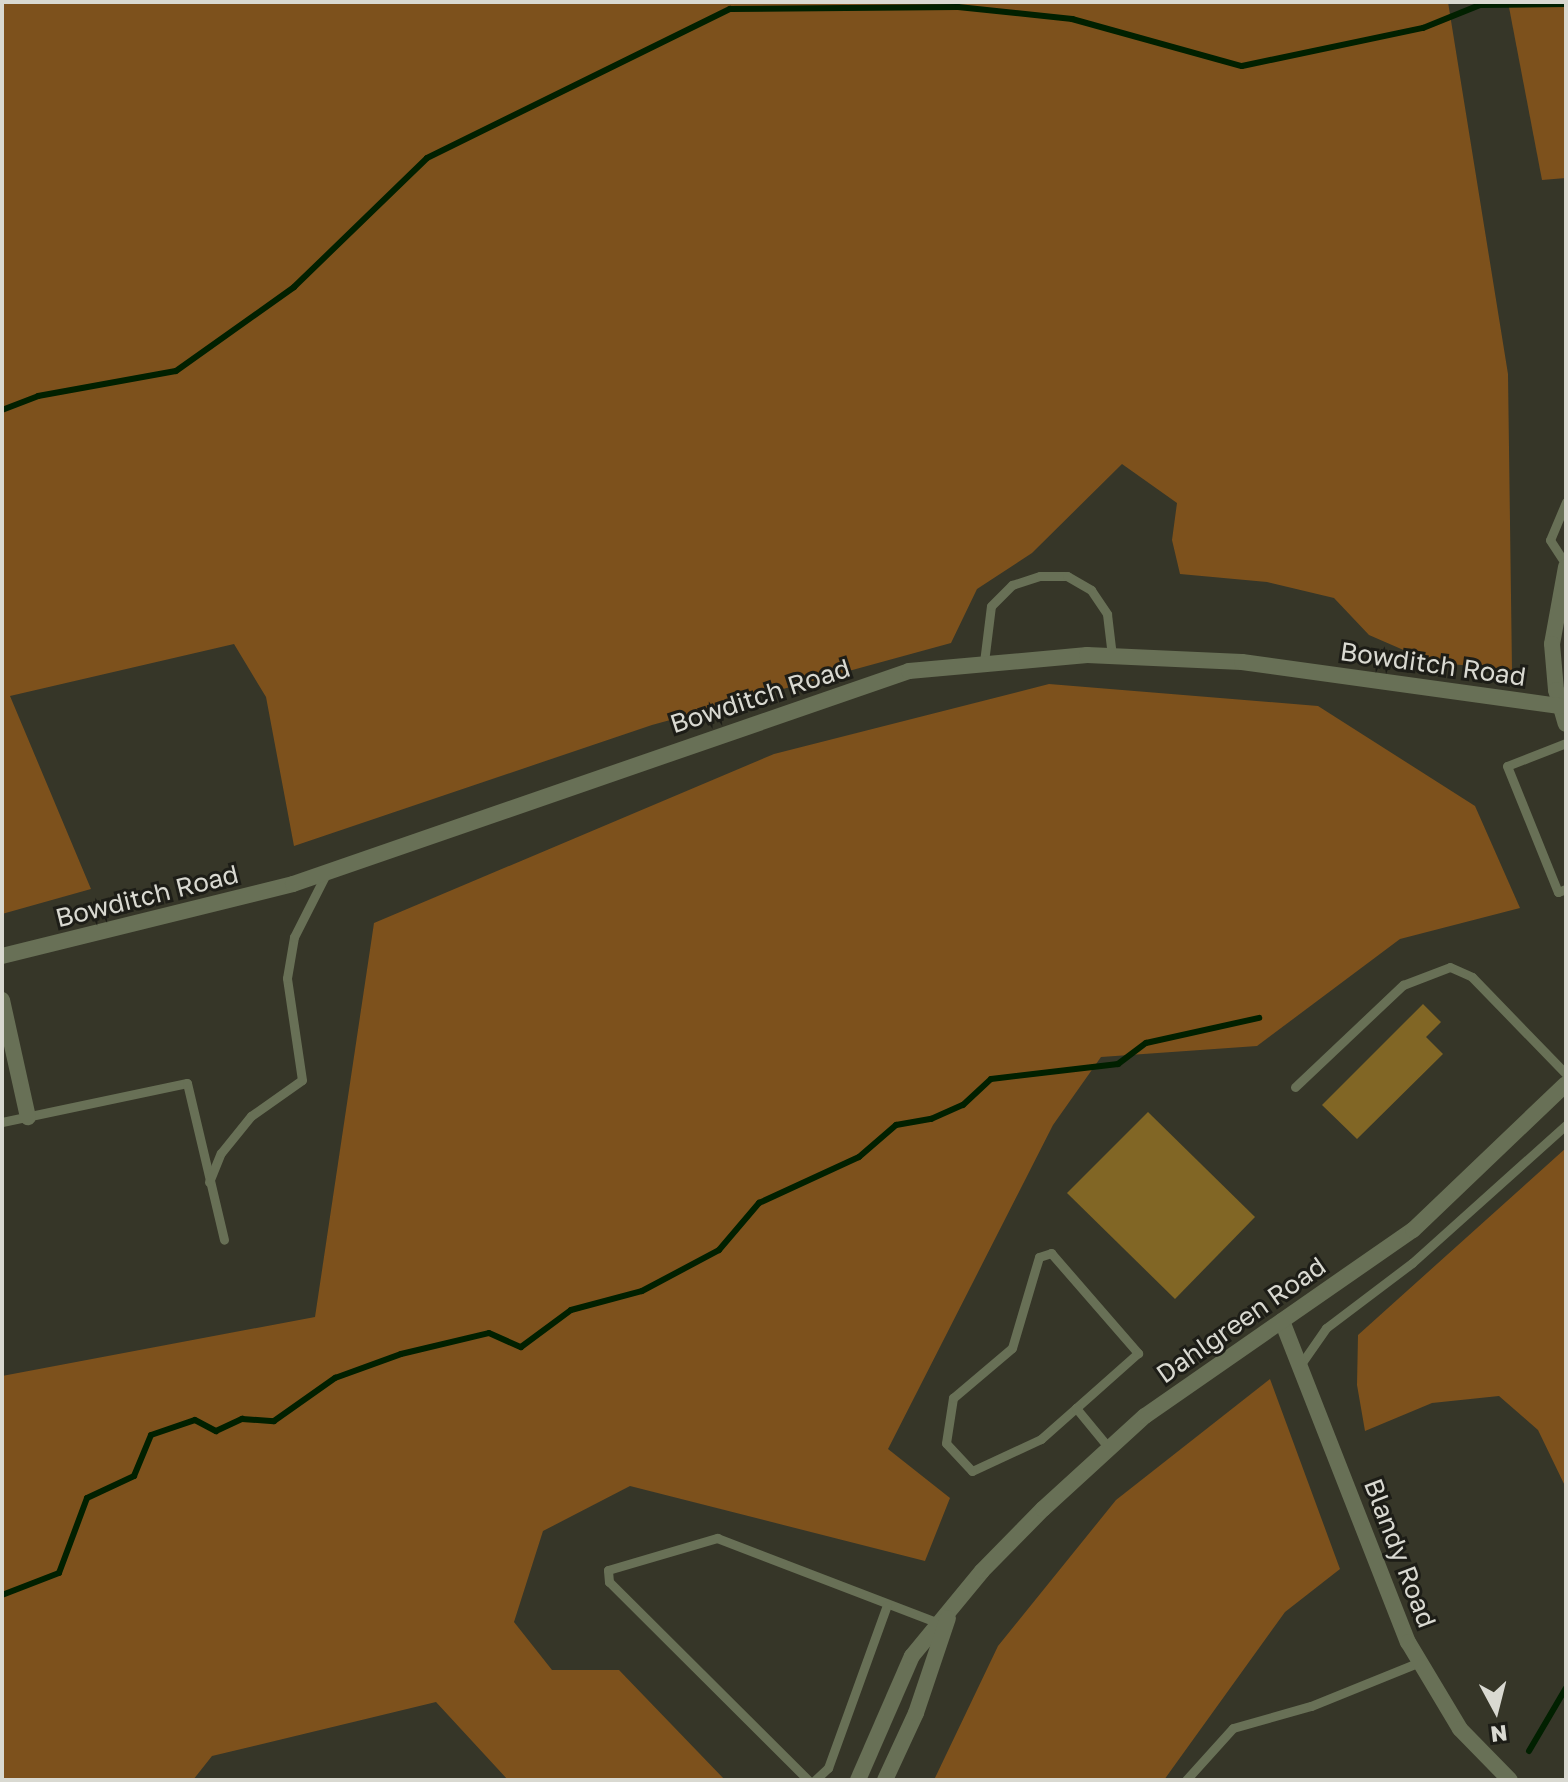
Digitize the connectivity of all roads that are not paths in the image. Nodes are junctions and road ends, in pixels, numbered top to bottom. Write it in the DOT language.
graph roads {
  1 [pos="1566,502"];
  2 [pos="1566,566"];
  3 [pos="1112,656"];
  4 [pos="984,662"];
  5 [pos="1560,706"];
  6 [pos="1566,724"];
  7 [pos="1566,743"];
  8 [pos="327,872"];
  9 [pos="1566,889"];
  10 [pos="2,956"];
  11 [pos="2,1000"];
  12 [pos="1566,1074"];
  13 [pos="1566,1084"];
  14 [pos="1295,1087"];
  15 [pos="28,1117"];
  16 [pos="2,1122"];
  17 [pos="1566,1125"];
  18 [pos="209,1182"];
  19 [pos="224,1240"];
  20 [pos="1282,1321"];
  21 [pos="1301,1364"];
  22 [pos="1076,1408"];
  23 [pos="1109,1448"];
  24 [pos="887,1605"];
  25 [pos="953,1605"];
  26 [pos="939,1623"];
  27 [pos="1420,1662"];
  28 [pos="808,1780"];
  29 [pos="815,1780"];
  30 [pos="858,1780"];
  31 [pos="885,1780"];
  32 [pos="1186,1780"];
  33 [pos="1510,1780"];
  1 -- 2 [label="lane"];
  2 -- 5 [label="street"];
  3 -- 4 [label="street, Bowditch Road"];
  3 -- 4 [label="lane"];
  3 -- 5 [label="street, Bowditch Road"];
  4 -- 8 [label="street, Bowditch Road"];
  5 -- 6 [label="street"];
  7 -- 9 [label="lane"];
  8 -- 10 [label="street, Bowditch Road"];
  8 -- 18 [label="lane"];
  11 -- 15 [label="street"];
  12 -- 14 [label="lane"];
  13 -- 20 [label="street, Dahlgreen Road"];
  15 -- 16 [label="lane"];
  15 -- 18 [label="lane"];
  17 -- 21 [label="lane"];
  18 -- 19 [label="lane"];
  20 -- 21 [label="street, Blandy Road"];
  20 -- 23 [label="street, Dahlgreen Road"];
  21 -- 27 [label="street, Blandy Road"];
  22 -- 22 [label="lane"];
  22 -- 23 [label="lane"];
  23 -- 25 [label="street, Dahlgreen Road"];
  24 -- 26 [label="lane"];
  24 -- 28 [label="lane"];
  24 -- 29 [label="lane"];
  25 -- 26 [label="street, Dahlgreen Road"];
  25 -- 31 [label="street, Dahlgreen Road"];
  26 -- 30 [label="street, Dahlgreen Road"];
  27 -- 32 [label="lane"];
  27 -- 33 [label="street, Blandy Road"];
}
